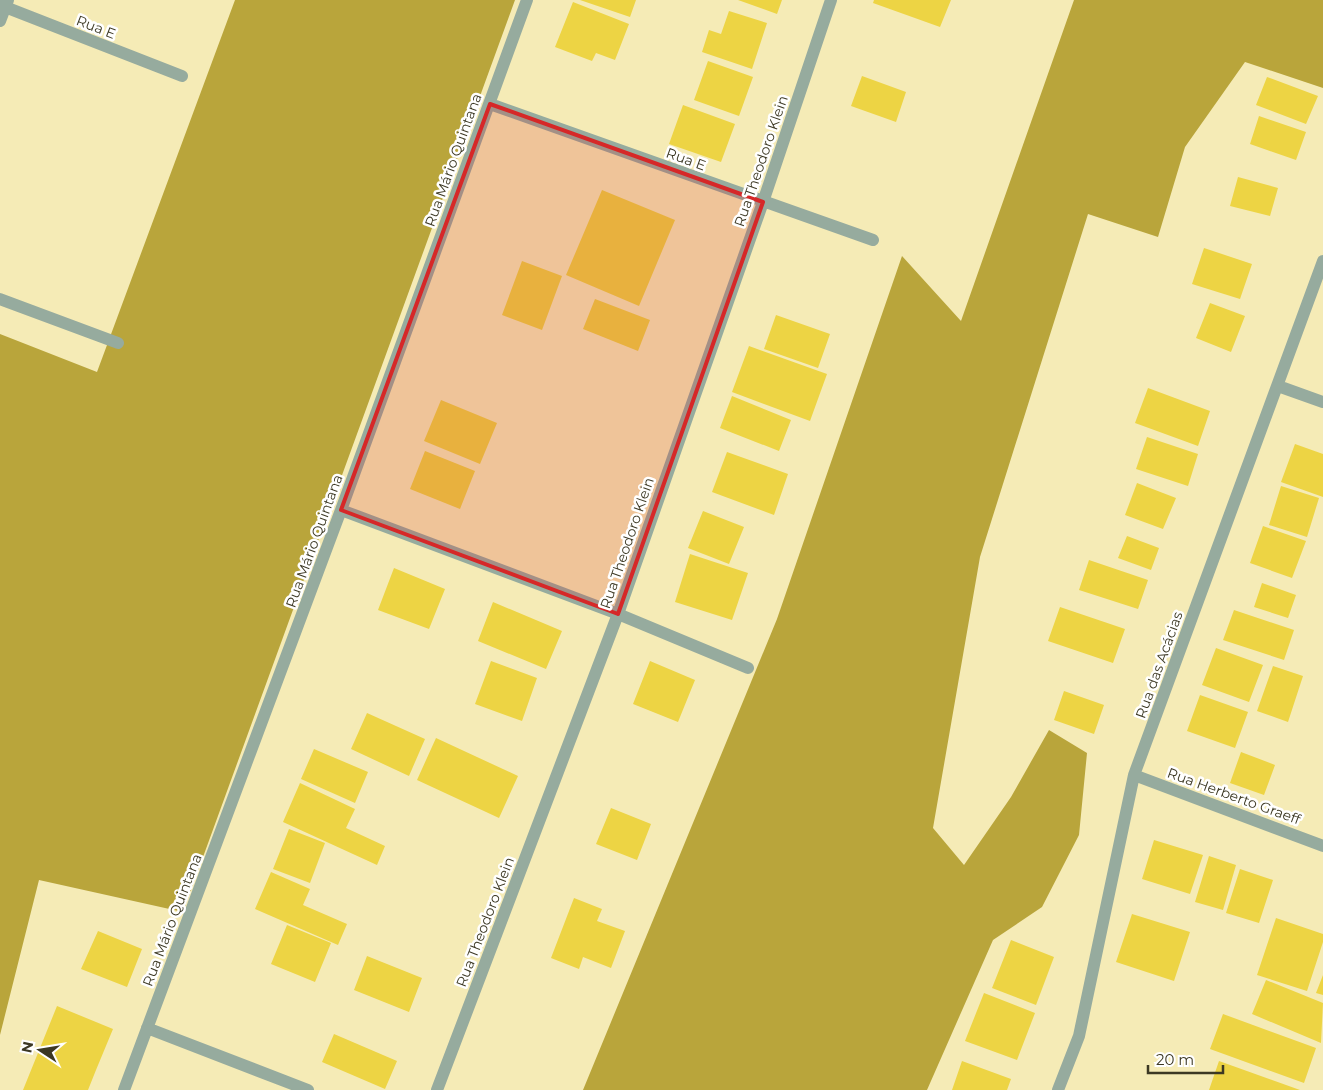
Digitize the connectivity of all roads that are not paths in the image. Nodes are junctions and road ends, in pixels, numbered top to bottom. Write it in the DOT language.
graph roads {
  1 [pos="527,0"];
  2 [pos="831,0"];
  3 [pos="4,4"];
  4 [pos="0,21"];
  5 [pos="182,76"];
  6 [pos="490,104"];
  7 [pos="763,202"];
  8 [pos="873,240"];
  9 [pos="1323,262"];
  10 [pos="0,299"];
  11 [pos="118,344"];
  12 [pos="1278,386"];
  13 [pos="1323,402"];
  14 [pos="341,510"];
  15 [pos="618,614"];
  16 [pos="748,668"];
  17 [pos="1134,775"];
  18 [pos="1323,846"];
  19 [pos="147,1028"];
  20 [pos="124,1090"];
  21 [pos="308,1090"];
  22 [pos="438,1090"];
  23 [pos="1058,1090"];
  1 -- 6 [label="street, Rua Mário Quintana"];
  2 -- 7 [label="street, Rua Theodoro Klein"];
  3 -- 4 [label="street"];
  3 -- 5 [label="street, Rua E"];
  6 -- 7 [label="street, Rua E"];
  6 -- 14 [label="street, Rua Mário Quintana"];
  7 -- 8 [label="street, Rua E"];
  7 -- 15 [label="street, Rua Theodoro Klein"];
  9 -- 12 [label="street, Rua das Acácias"];
  10 -- 11 [label="street"];
  12 -- 13 [label="street"];
  12 -- 17 [label="street, Rua das Acácias"];
  14 -- 15 [label="street"];
  14 -- 19 [label="street, Rua Mário Quintana"];
  15 -- 16 [label="street"];
  15 -- 22 [label="street, Rua Theodoro Klein"];
  17 -- 18 [label="street, Rua Herberto Graeff"];
  17 -- 23 [label="street, Rua das Acácias"];
  19 -- 20 [label="street, Rua Mário Quintana"];
  19 -- 21 [label="street"];
}
